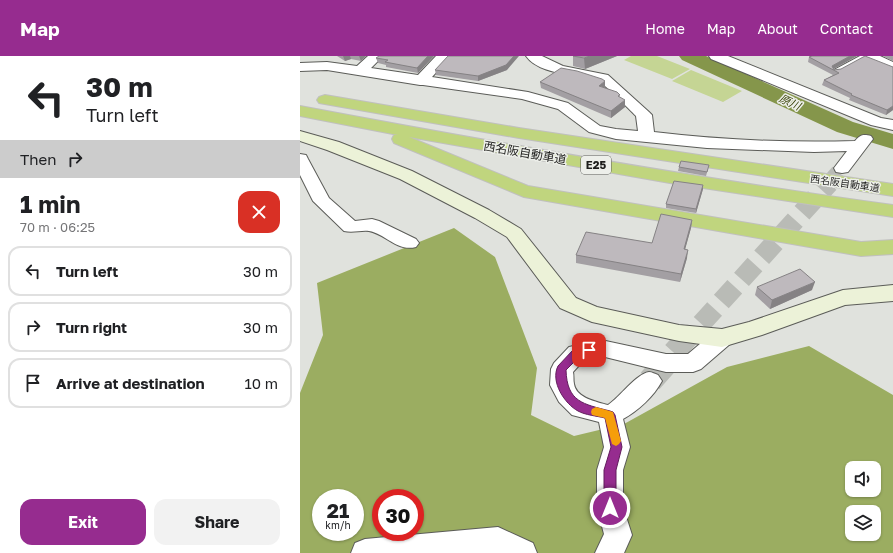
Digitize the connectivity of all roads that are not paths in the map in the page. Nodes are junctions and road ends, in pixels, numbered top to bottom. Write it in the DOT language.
graph roads {
  1 [pos="314,56"];
  2 [pos="376,56"];
  3 [pos="444,56"];
  4 [pos="533,56"];
  5 [pos="716,56"];
  6 [pos="865,56"];
  7 [pos="869,56"];
  8 [pos="327,66"];
  9 [pos="893,66"];
  10 [pos="300,67"];
  11 [pos="360,71"];
  12 [pos="836,71"];
  13 [pos="420,81"];
  14 [pos="300,96"];
  15 [pos="300,111"];
  16 [pos="361,123"];
  17 [pos="893,125"];
  18 [pos="868,134"];
  19 [pos="300,136"];
  20 [pos="648,136"];
  21 [pos="300,159"];
  22 [pos="842,168"];
  23 [pos="893,190"];
  24 [pos="893,211"];
  25 [pos="409,243"];
  26 [pos="893,247"];
  27 [pos="893,293"];
  28 [pos="722,338"];
  29 [pos="650,380"];
  30 [pos="610,415"];
  31 [pos="364,553"];
  32 [pos="523,553"];
  33 [pos="609,553"];
  1 -- 8 [label="street"];
  2 -- 11 [label="street"];
  3 -- 13 [label="street"];
  4 -- 20 [label="street"];
  5 -- 18 [label="street"];
  6 -- 12 [label="lane"];
  7 -- 9 [label="street"];
  8 -- 10 [label="street"];
  8 -- 11 [label="street"];
  11 -- 13 [label="street"];
  13 -- 20 [label="street"];
  14 -- 23 [label="highway, 西名阪自動車道 / E25"];
  15 -- 16 [label="highway, 西名阪自動車道 / E25"];
  16 -- 24 [label="highway, 西名阪自動車道 / E25"];
  16 -- 26 [label="highway"];
  17 -- 18 [label="street"];
  18 -- 20 [label="street"];
  18 -- 22 [label="street"];
  19 -- 28 [label="street"];
  21 -- 25 [label="street"];
  27 -- 28 [label="street"];
  28 -- 30 [label="street"];
  29 -- 30 [label="street"];
  30 -- 33 [label="street"];
  31 -- 32 [label="street"];
}
